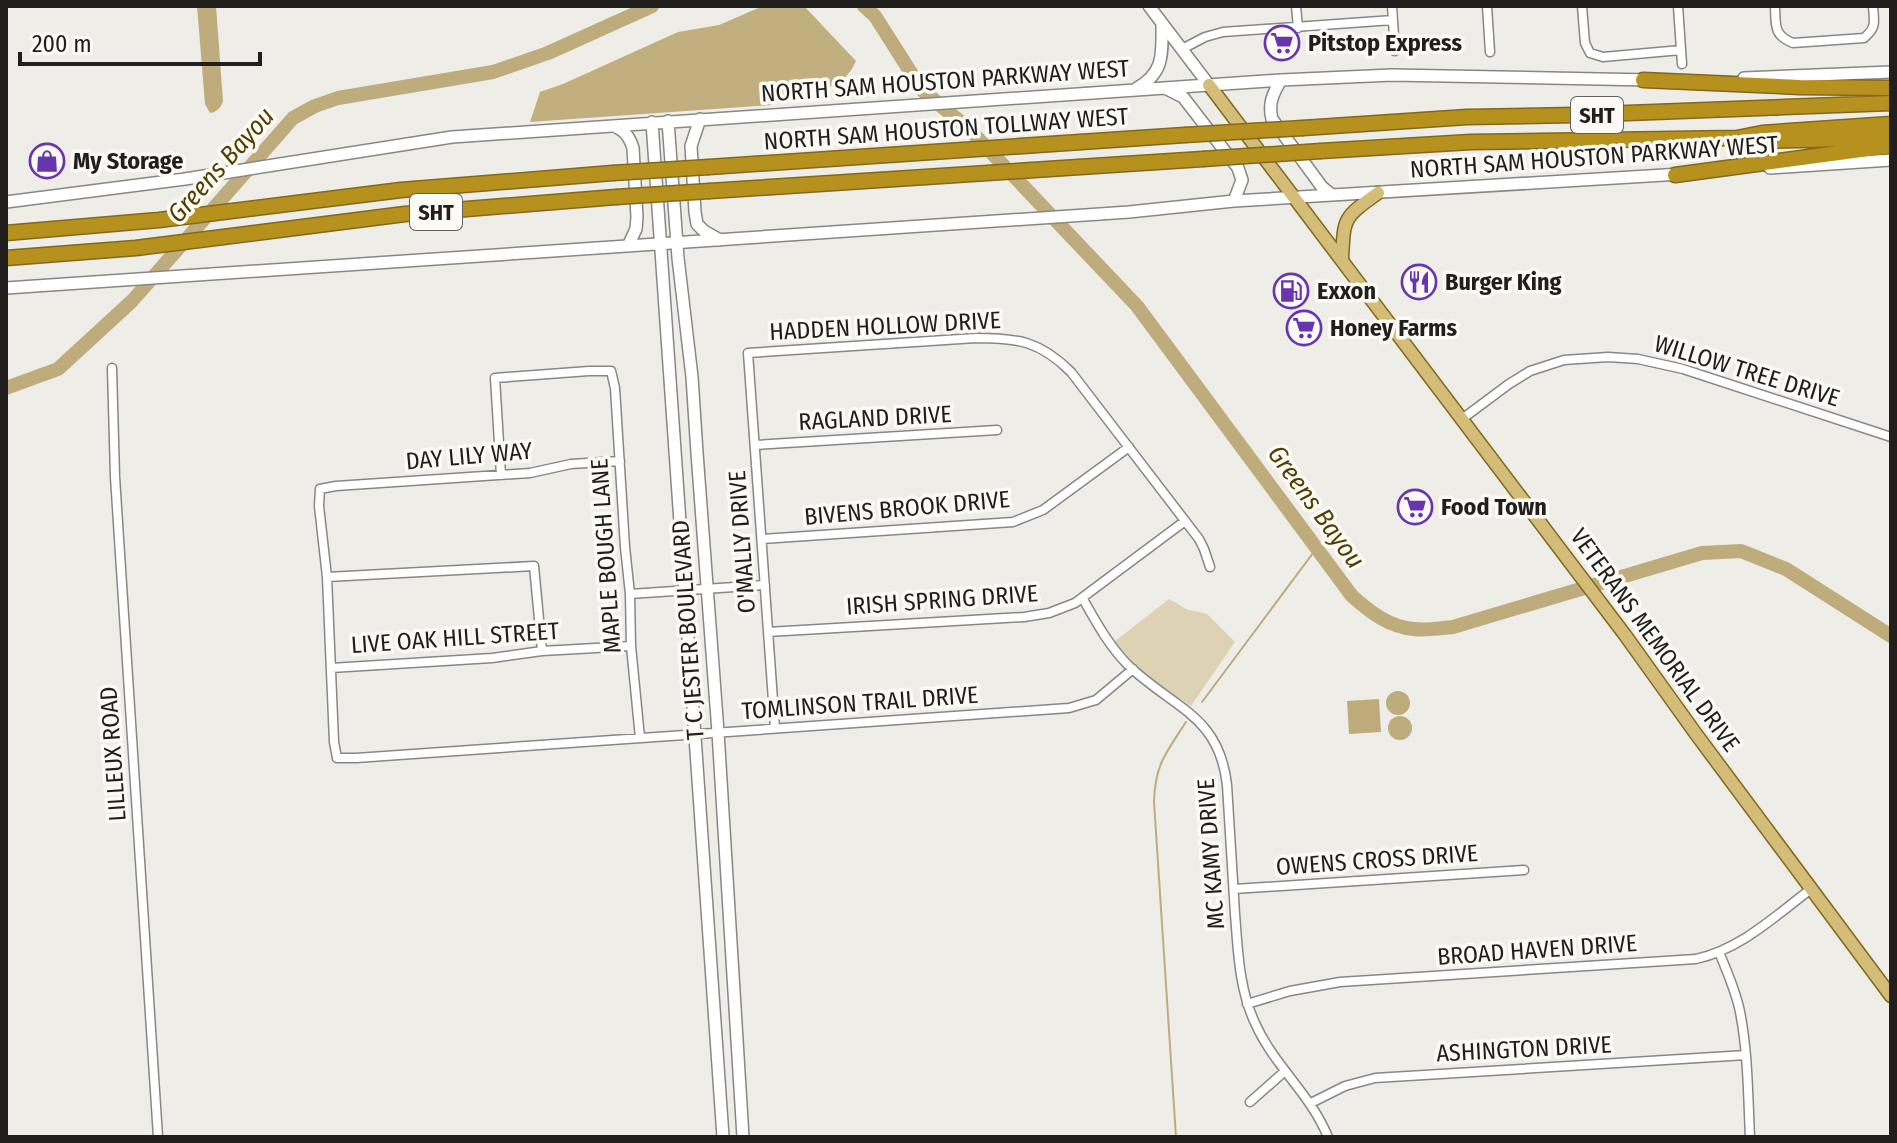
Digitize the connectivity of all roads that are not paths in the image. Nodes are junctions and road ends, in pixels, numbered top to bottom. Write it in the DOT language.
graph roads {
  1 [pos="1149,6"];
  2 [pos="1296,6"];
  3 [pos="1392,6"];
  4 [pos="1487,6"];
  5 [pos="1582,6"];
  6 [pos="1678,6"];
  7 [pos="1775,6"];
  8 [pos="1873,6"];
  9 [pos="1393,20"];
  10 [pos="1162,23"];
  11 [pos="1298,28"];
  12 [pos="1182,49"];
  13 [pos="1681,50"];
  14 [pos="1395,51"];
  15 [pos="1490,52"];
  16 [pos="1682,64"];
  17 [pos="1891,72"];
  18 [pos="1281,80"];
  19 [pos="1643,80"];
  20 [pos="1209,85"];
  21 [pos="1165,88"];
  22 [pos="1891,88"];
  23 [pos="1132,90"];
  24 [pos="1891,103"];
  25 [pos="700,119"];
  26 [pos="668,121"];
  27 [pos="652,122"];
  28 [pos="1891,124"];
  29 [pos="611,125"];
  30 [pos="1737,138"];
  31 [pos="1891,138"];
  32 [pos="1891,146"];
  33 [pos="1891,160"];
  34 [pos="1675,175"];
  35 [pos="1378,193"];
  36 [pos="1332,195"];
  37 [pos="1294,198"];
  38 [pos="1234,201"];
  39 [pos="6,202"];
  40 [pos="6,233"];
  41 [pos="720,240"];
  42 [pos="677,243"];
  43 [pos="661,244"];
  44 [pos="628,246"];
  45 [pos="6,258"];
  46 [pos="1342,260"];
  47 [pos="6,288"];
  48 [pos="748,353"];
  49 [pos="112,368"];
  50 [pos="1462,419"];
  51 [pos="997,430"];
  52 [pos="1891,437"];
  53 [pos="755,445"];
  54 [pos="1129,447"];
  55 [pos="697,453"];
  56 [pos="677,454"];
  57 [pos="620,461"];
  58 [pos="501,475"];
  59 [pos="1185,521"];
  60 [pos="762,539"];
  61 [pos="1210,567"];
  62 [pos="327,577"];
  63 [pos="765,585"];
  64 [pos="706,589"];
  65 [pos="686,591"];
  66 [pos="630,594"];
  67 [pos="1083,599"];
  68 [pos="768,632"];
  69 [pos="631,646"];
  70 [pos="542,651"];
  71 [pos="331,668"];
  72 [pos="1133,669"];
  73 [pos="775,728"];
  74 [pos="718,732"];
  75 [pos="696,734"];
  76 [pos="640,738"];
  77 [pos="1524,870"];
  78 [pos="1234,889"];
  79 [pos="1811,889"];
  80 [pos="1719,952"];
  81 [pos="733,956"];
  82 [pos="710,957"];
  83 [pos="1891,996"];
  84 [pos="1247,1004"];
  85 [pos="1746,1055"];
  86 [pos="1285,1071"];
  87 [pos="1250,1102"];
  88 [pos="1311,1103"];
  89 [pos="743,1136"];
  90 [pos="158,1137"];
  91 [pos="724,1137"];
  92 [pos="1328,1137"];
  93 [pos="1750,1137"];
  1 -- 10 [label="main road, VETERANS MEMORIAL DRIVE"];
  2 -- 11 [label="street"];
  3 -- 9 [label="street"];
  4 -- 15 [label="street"];
  5 -- 13 [label="street"];
  6 -- 13 [label="street"];
  7 -- 8 [label="street"];
  9 -- 11 [label="street"];
  9 -- 14 [label="street"];
  10 -- 12 [label="main road, VETERANS MEMORIAL DRIVE"];
  10 -- 23 [label="main road"];
  11 -- 12 [label="street"];
  12 -- 20 [label="main road, VETERANS MEMORIAL DRIVE"];
  13 -- 16 [label="street"];
  17 -- 19 [label="main road, NORTH SAM HOUSTON PARKWAY WEST"];
  18 -- 19 [label="main road, NORTH SAM HOUSTON PARKWAY WEST"];
  18 -- 20 [label="main road, NORTH SAM HOUSTON PARKWAY WEST"];
  18 -- 36 [label="main road"];
  19 -- 22 [label="highway"];
  20 -- 21 [label="main road, NORTH SAM HOUSTON PARKWAY WEST"];
  20 -- 37 [label="main road, VETERANS MEMORIAL DRIVE"];
  21 -- 23 [label="main road, NORTH SAM HOUSTON PARKWAY WEST"];
  21 -- 38 [label="main road"];
  23 -- 25 [label="main road, NORTH SAM HOUSTON PARKWAY WEST"];
  24 -- 40 [label="highway, NORTH SAM HOUSTON TOLLWAY WEST / SHT, bridge"];
  25 -- 26 [label="main road, NORTH SAM HOUSTON PARKWAY WEST"];
  25 -- 41 [label="main road"];
  26 -- 27 [label="main road, NORTH SAM HOUSTON PARKWAY WEST"];
  26 -- 42 [label="main road, T C JESTER BOULEVARD"];
  27 -- 29 [label="main road, NORTH SAM HOUSTON PARKWAY WEST"];
  27 -- 43 [label="main road, T C JESTER BOULEVARD"];
  28 -- 30 [label="highway, NORTH SAM HOUSTON TOLLWAY WEST / SHT"];
  29 -- 39 [label="main road, NORTH SAM HOUSTON PARKWAY WEST"];
  29 -- 44 [label="main road"];
  30 -- 31 [label="highway, NORTH SAM HOUSTON TOLLWAY WEST / SHT"];
  30 -- 45 [label="highway, NORTH SAM HOUSTON TOLLWAY WEST / SHT, bridge"];
  32 -- 34 [label="highway"];
  33 -- 34 [label="main road, NORTH SAM HOUSTON PARKWAY WEST"];
  34 -- 35 [label="main road, NORTH SAM HOUSTON PARKWAY WEST"];
  35 -- 36 [label="main road, NORTH SAM HOUSTON PARKWAY WEST"];
  35 -- 46 [label="main road"];
  36 -- 37 [label="main road, NORTH SAM HOUSTON PARKWAY WEST"];
  37 -- 38 [label="main road, NORTH SAM HOUSTON PARKWAY WEST"];
  37 -- 46 [label="main road, VETERANS MEMORIAL DRIVE"];
  38 -- 41 [label="main road, NORTH SAM HOUSTON PARKWAY WEST"];
  41 -- 42 [label="main road, NORTH SAM HOUSTON PARKWAY WEST"];
  42 -- 43 [label="main road, NORTH SAM HOUSTON PARKWAY WEST"];
  42 -- 55 [label="main road, T C JESTER BOULEVARD"];
  43 -- 44 [label="main road, NORTH SAM HOUSTON PARKWAY WEST"];
  43 -- 56 [label="main road, T C JESTER BOULEVARD"];
  44 -- 47 [label="main road, NORTH SAM HOUSTON PARKWAY WEST"];
  46 -- 50 [label="main road, VETERANS MEMORIAL DRIVE"];
  48 -- 53 [label="street, O'MALLY DRIVE"];
  48 -- 54 [label="street, HADDEN HOLLOW DRIVE"];
  49 -- 90 [label="street, LILLEUX ROAD"];
  50 -- 52 [label="street, WILLOW TREE DRIVE"];
  50 -- 79 [label="main road, VETERANS MEMORIAL DRIVE"];
  51 -- 53 [label="street, RAGLAND DRIVE"];
  53 -- 60 [label="street, O'MALLY DRIVE"];
  54 -- 59 [label="street, HADDEN HOLLOW DRIVE"];
  54 -- 60 [label="street, BIVENS BROOK DRIVE"];
  55 -- 56 [label="main road"];
  55 -- 64 [label="main road, T C JESTER BOULEVARD"];
  56 -- 65 [label="main road, T C JESTER BOULEVARD"];
  57 -- 58 [label="street, DAY LILY WAY"];
  57 -- 58 [label="street, MAPLE BOUGH LANE"];
  57 -- 66 [label="street, MAPLE BOUGH LANE"];
  58 -- 62 [label="street, DAY LILY WAY"];
  59 -- 61 [label="street, HADDEN HOLLOW DRIVE"];
  59 -- 67 [label="street, IRISH SPRING DRIVE"];
  60 -- 63 [label="street, O'MALLY DRIVE"];
  62 -- 70 [label="street"];
  62 -- 71 [label="street"];
  63 -- 64 [label="street"];
  63 -- 68 [label="street, O'MALLY DRIVE"];
  64 -- 65 [label="street"];
  64 -- 74 [label="main road, T C JESTER BOULEVARD"];
  65 -- 66 [label="street"];
  65 -- 75 [label="main road, T C JESTER BOULEVARD"];
  66 -- 69 [label="street, MAPLE BOUGH LANE"];
  67 -- 68 [label="street, IRISH SPRING DRIVE"];
  67 -- 72 [label="street, MC KAMY DRIVE"];
  68 -- 73 [label="street, O'MALLY DRIVE"];
  69 -- 70 [label="street, LIVE OAK HILL STREET"];
  69 -- 76 [label="street, MAPLE BOUGH LANE"];
  70 -- 71 [label="street, LIVE OAK HILL STREET"];
  71 -- 76 [label="street, TOMLINSON TRAIL DRIVE"];
  72 -- 73 [label="street, TOMLINSON TRAIL DRIVE"];
  72 -- 78 [label="street, MC KAMY DRIVE"];
  73 -- 74 [label="street, TOMLINSON TRAIL DRIVE"];
  74 -- 75 [label="street, TOMLINSON TRAIL DRIVE"];
  74 -- 81 [label="main road, T C JESTER BOULEVARD"];
  75 -- 76 [label="street, TOMLINSON TRAIL DRIVE"];
  75 -- 82 [label="main road, T C JESTER BOULEVARD"];
  77 -- 78 [label="street, OWENS CROSS DRIVE"];
  78 -- 84 [label="street, MC KAMY DRIVE"];
  79 -- 80 [label="street, BROAD HAVEN DRIVE"];
  79 -- 83 [label="main road, VETERANS MEMORIAL DRIVE"];
  80 -- 84 [label="street, BROAD HAVEN DRIVE"];
  80 -- 85 [label="street"];
  81 -- 82 [label="main road"];
  81 -- 89 [label="main road, T C JESTER BOULEVARD"];
  82 -- 91 [label="main road, T C JESTER BOULEVARD"];
  84 -- 86 [label="street, MC KAMY DRIVE"];
  85 -- 88 [label="street, ASHINGTON DRIVE"];
  85 -- 93 [label="street"];
  86 -- 87 [label="street"];
  86 -- 88 [label="street, MC KAMY DRIVE"];
  88 -- 92 [label="street, MC KAMY DRIVE"];
  89 -- 91 [label="main road"];
}
